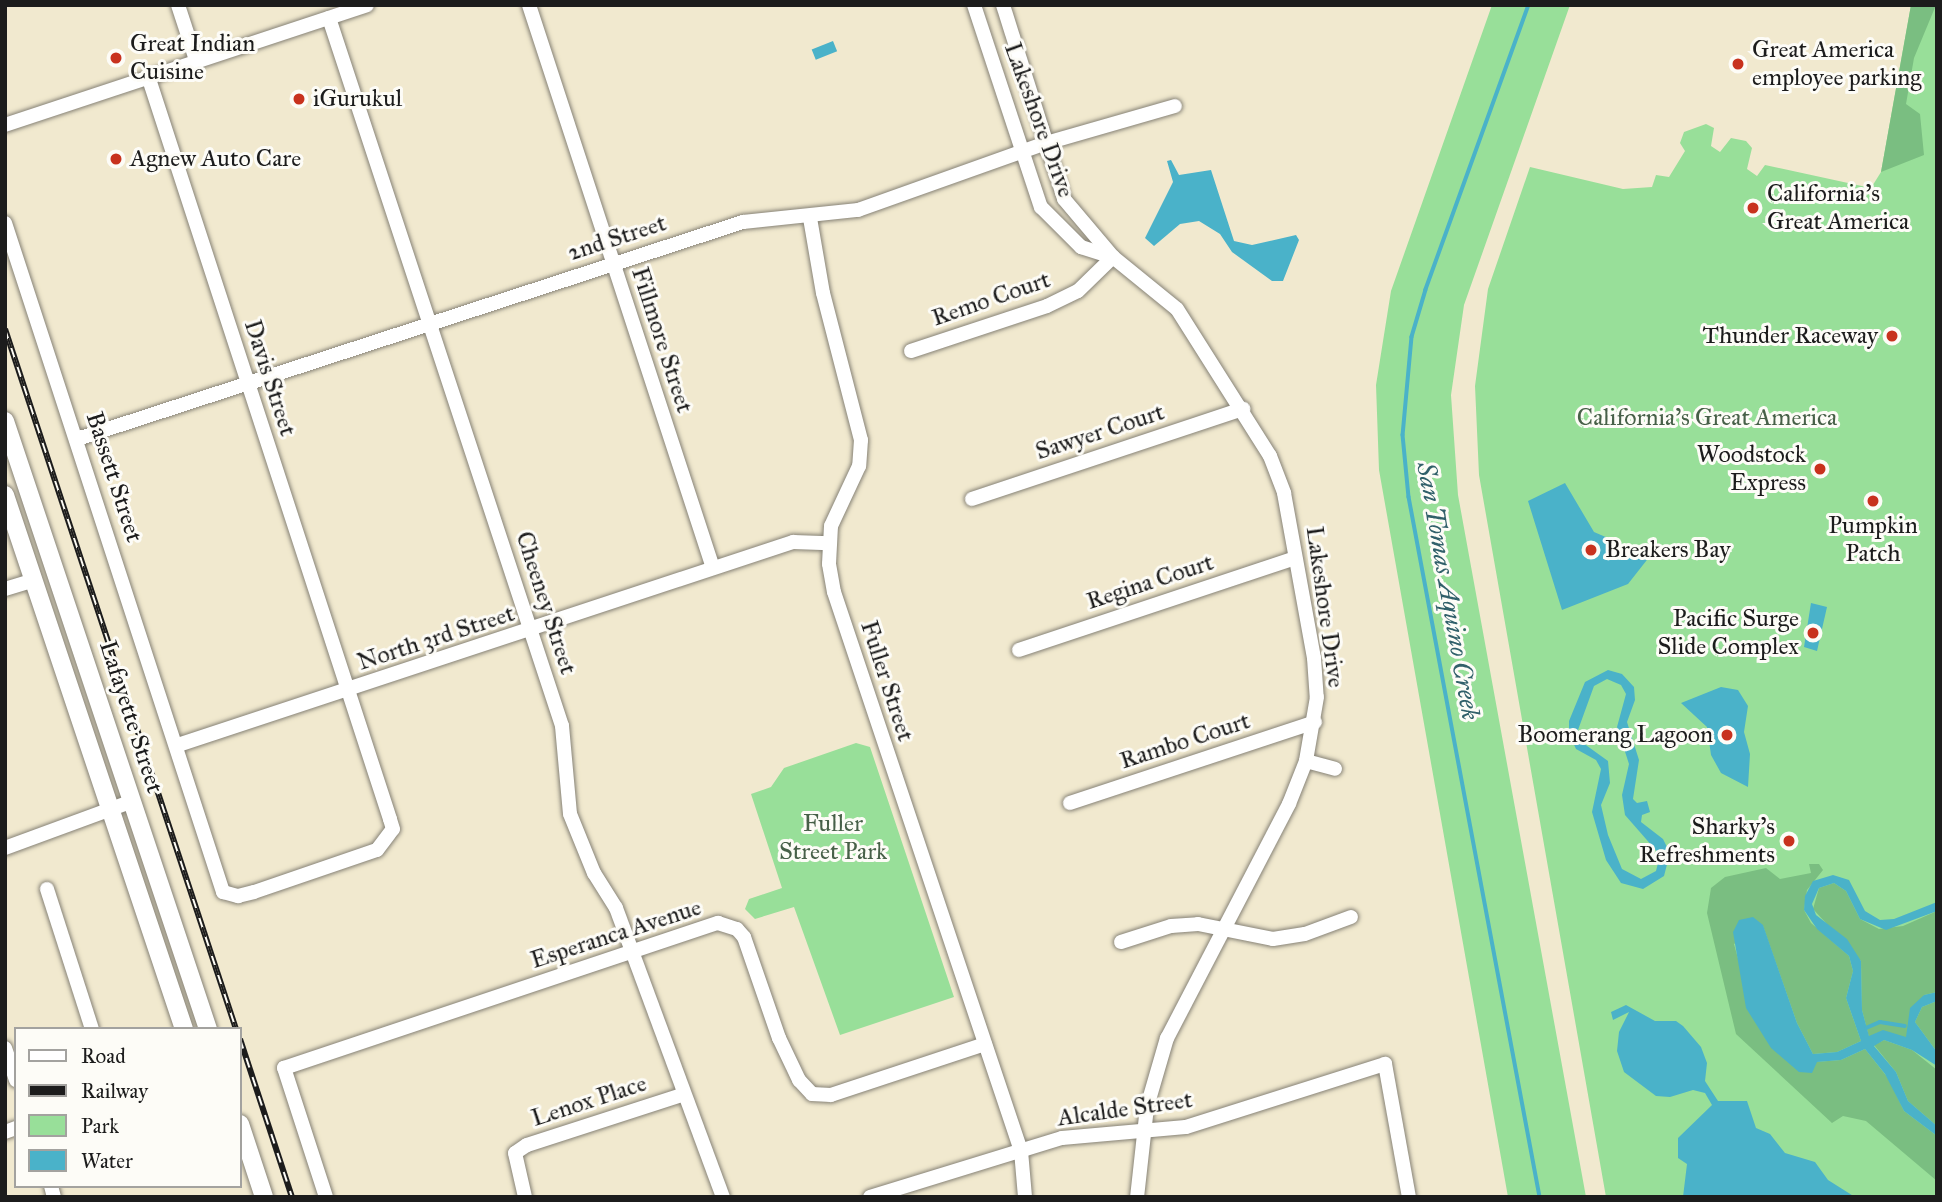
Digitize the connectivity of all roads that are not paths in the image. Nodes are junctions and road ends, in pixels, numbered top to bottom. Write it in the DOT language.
graph roads {
  1 [pos="178,5"];
  2 [pos="367,5"];
  3 [pos="529,5"];
  4 [pos="974,5"];
  5 [pos="1003,5"];
  6 [pos="329,18"];
  7 [pos="197,63"];
  8 [pos="149,79"];
  9 [pos="1175,106"];
  10 [pos="5,125"];
  11 [pos="1046,143"];
  12 [pos="1021,152"];
  13 [pos="810,218"];
  14 [pos="5,223"];
  15 [pos="1113,257"];
  16 [pos="612,263"];
  17 [pos="431,323"];
  18 [pos="911,351"];
  19 [pos="249,383"];
  20 [pos="1243,409"];
  21 [pos="5,421"];
  22 [pos="78,439"];
  23 [pos="5,495"];
  24 [pos="972,499"];
  25 [pos="829,543"];
  26 [pos="1295,558"];
  27 [pos="713,569"];
  28 [pos="34,580"];
  29 [pos="5,589"];
  30 [pos="531,631"];
  31 [pos="1019,649"];
  32 [pos="347,691"];
  33 [pos="1315,722"];
  34 [pos="178,745"];
  35 [pos="1306,761"];
  36 [pos="1335,769"];
  37 [pos="133,801"];
  38 [pos="1070,803"];
  39 [pos="111,808"];
  40 [pos="5,848"];
  41 [pos="47,889"];
  42 [pos="1351,917"];
  43 [pos="1222,929"];
  44 [pos="1121,943"];
  45 [pos="631,953"];
  46 [pos="91,1027"];
  47 [pos="183,1027"];
  48 [pos="207,1027"];
  49 [pos="985,1044"];
  50 [pos="5,1048"];
  51 [pos="14,1074"];
  52 [pos="682,1095"];
  53 [pos="242,1130"];
  54 [pos="1142,1133"];
  55 [pos="1021,1151"];
  56 [pos="264,1197"];
  57 [pos="326,1197"];
  58 [pos="525,1197"];
  59 [pos="723,1197"];
  60 [pos="870,1197"];
  61 [pos="1025,1197"];
  62 [pos="1137,1197"];
  63 [pos="1409,1197"];
  1 -- 7 [label="street"];
  2 -- 6 [label="street"];
  3 -- 16 [label="street, Fillmore Street"];
  4 -- 12 [label="street, Lakeshore Drive"];
  5 -- 11 [label="street, Lakeshore Drive"];
  6 -- 7 [label="street"];
  6 -- 17 [label="street, Cheeney Street"];
  7 -- 8 [label="street"];
  8 -- 10 [label="street"];
  8 -- 19 [label="street, Davis Street"];
  9 -- 11 [label="street, 2nd Street"];
  11 -- 12 [label="street, 2nd Street"];
  11 -- 15 [label="street, Lakeshore Drive"];
  12 -- 13 [label="street, 2nd Street"];
  12 -- 15 [label="street, Lakeshore Drive"];
  13 -- 16 [label="street, 2nd Street"];
  13 -- 25 [label="street, Fuller Street"];
  14 -- 22 [label="street, Bassett Street"];
  15 -- 18 [label="street, Remo Court"];
  15 -- 20 [label="street, Lakeshore Drive"];
  16 -- 17 [label="street, 2nd Street"];
  16 -- 27 [label="street, Fillmore Street"];
  17 -- 19 [label="street, 2nd Street"];
  17 -- 30 [label="street, Cheeney Street"];
  19 -- 22 [label="street, 2nd Street"];
  19 -- 32 [label="street, Davis Street"];
  20 -- 24 [label="street, Sawyer Court"];
  20 -- 26 [label="street, Lakeshore Drive"];
  21 -- 37 [label="main road, Lafayette Street"];
  22 -- 34 [label="street, Bassett Street"];
  23 -- 28 [label="main road, Lafayette Street"];
  25 -- 27 [label="street, North 3rd Street"];
  25 -- 49 [label="street, Fuller Street"];
  26 -- 31 [label="street, Regina Court"];
  26 -- 33 [label="street, Lakeshore Drive"];
  27 -- 30 [label="street, North 3rd Street"];
  28 -- 29 [label="street"];
  28 -- 39 [label="main road, Lafayette Street"];
  30 -- 32 [label="street, North 3rd Street"];
  30 -- 45 [label="street, Cheeney Street"];
  32 -- 34 [label="street, North 3rd Street"];
  32 -- 34 [label="street, Davis Street"];
  33 -- 35 [label="street, Lakeshore Drive"];
  33 -- 38 [label="street, Rambo Court"];
  35 -- 36 [label="street"];
  35 -- 43 [label="street, Lakeshore Drive"];
  37 -- 39 [label="street"];
  37 -- 48 [label="main road, Lafayette Street"];
  39 -- 40 [label="street"];
  39 -- 47 [label="main road, Lafayette Street"];
  41 -- 46 [label="street"];
  42 -- 43 [label="street"];
  43 -- 44 [label="street"];
  43 -- 54 [label="street, Lakeshore Drive"];
  45 -- 49 [label="street, Esperanca Avenue"];
  45 -- 52 [label="street, Cheeney Street"];
  45 -- 57 [label="street, Esperanca Avenue"];
  49 -- 55 [label="street, Fuller Street"];
  50 -- 51 [label="street"];
  52 -- 58 [label="street, Lenox Place"];
  52 -- 59 [label="street, Cheeney Street"];
  53 -- 56 [label="main road"];
  54 -- 55 [label="street, Alcalde Street"];
  54 -- 62 [label="street, Lakeshore Drive"];
  54 -- 63 [label="street, Alcalde Street"];
  55 -- 60 [label="street, Alcalde Street"];
  55 -- 61 [label="street, Fuller Street"];
}
